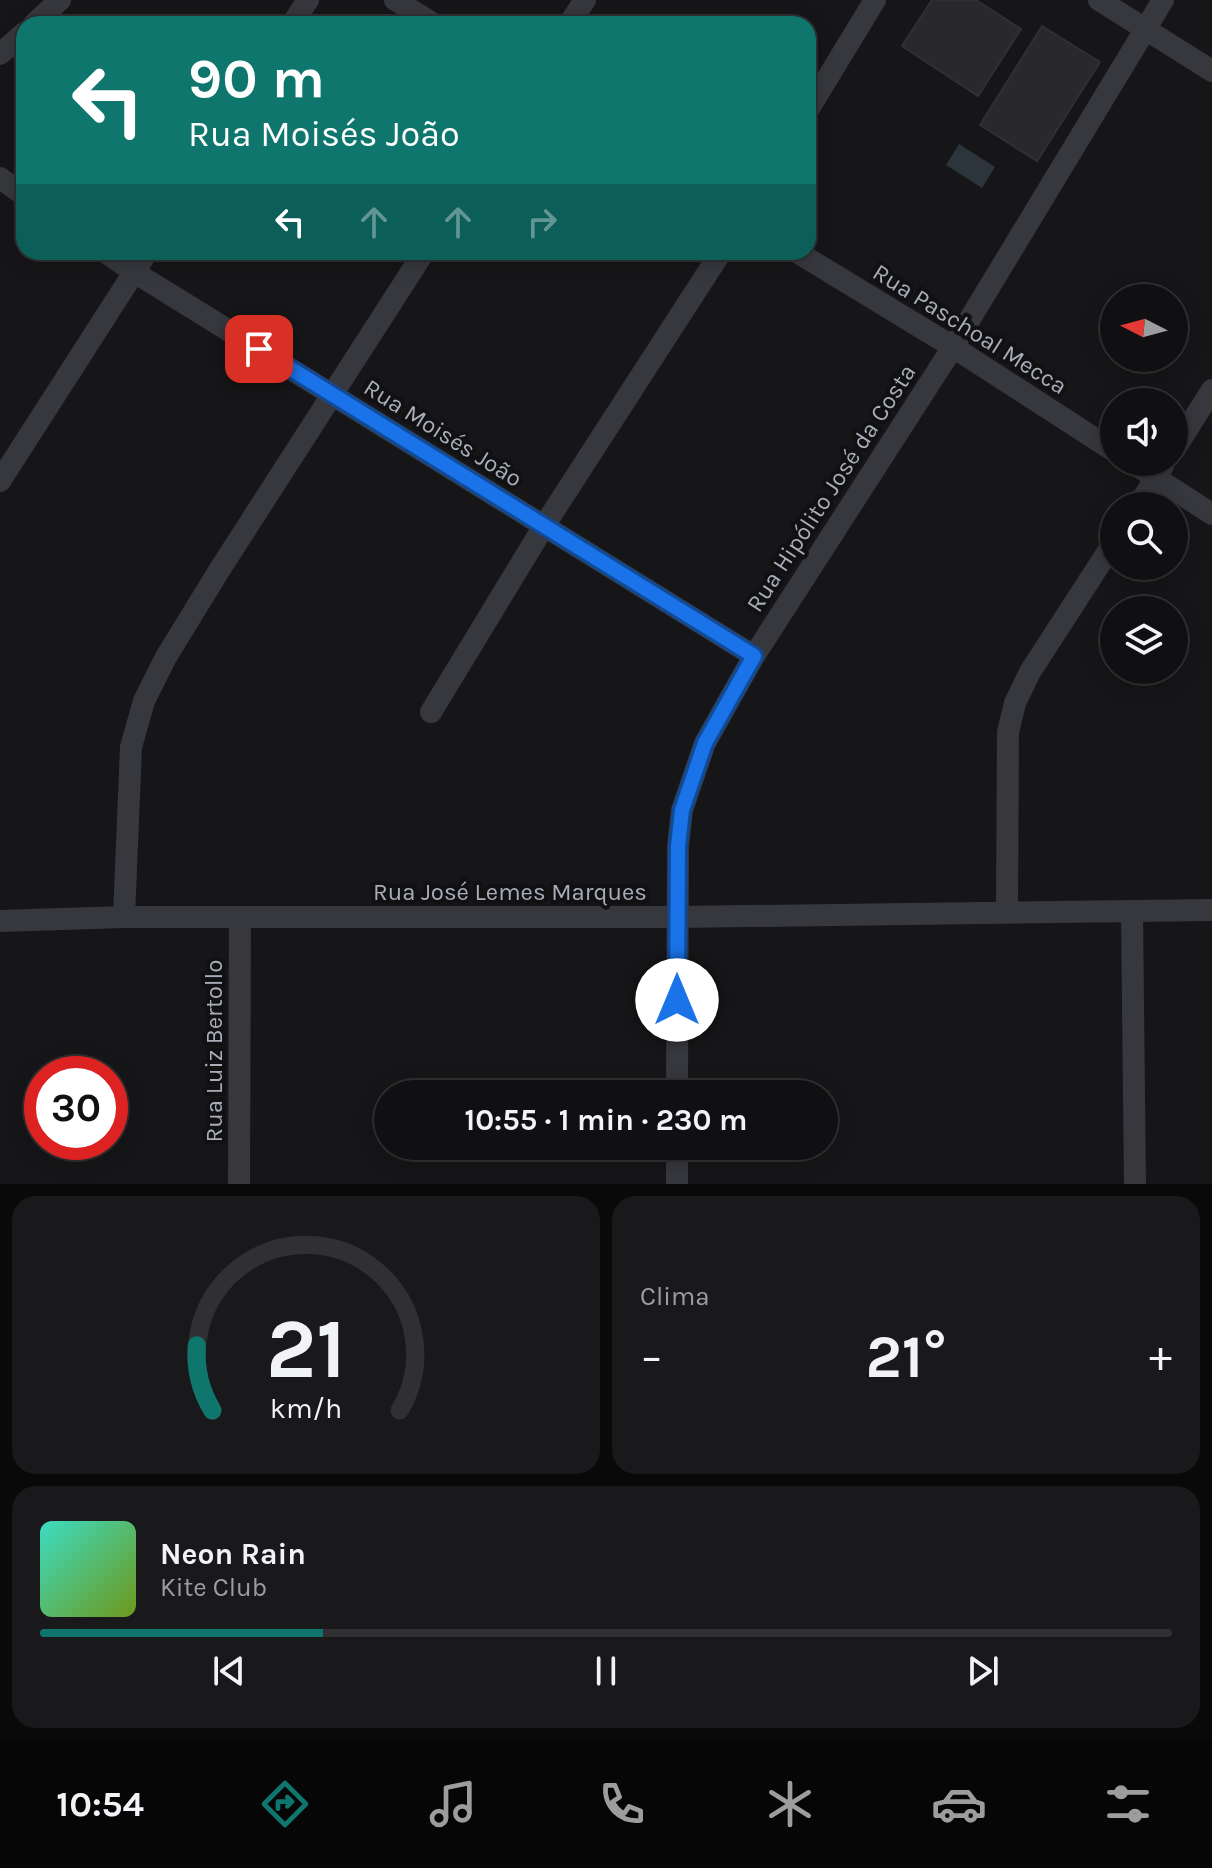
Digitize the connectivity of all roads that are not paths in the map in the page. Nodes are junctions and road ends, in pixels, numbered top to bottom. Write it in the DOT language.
graph roads {
  1 [pos="60,0"];
  2 [pos="395,0"];
  3 [pos="875,0"];
  4 [pos="1099,0"];
  5 [pos="1163,0"];
  6 [pos="43,16"];
  7 [pos="421,16"];
  8 [pos="1145,29"];
  9 [pos="16,40"];
  10 [pos="0,54"];
  11 [pos="1212,71"];
  12 [pos="816,97"];
  13 [pos="117,260"];
  14 [pos="142,260"];
  15 [pos="419,260"];
  16 [pos="716,260"];
  17 [pos="810,260"];
  18 [pos="134,272"];
  19 [pos="953,347"];
  20 [pos="1212,390"];
  21 [pos="334,395"];
  22 [pos="1188,428"];
  23 [pos="1100,442"];
  24 [pos="1168,476"];
  25 [pos="0,481"];
  26 [pos="1212,514"];
  27 [pos="544,526"];
  28 [pos="1100,564"];
  29 [pos="754,656"];
  30 [pos="431,712"];
  31 [pos="1212,910"];
  32 [pos="1132,912"];
  33 [pos="1007,913"];
  34 [pos="124,917"];
  35 [pos="678,917"];
  36 [pos="240,918"];
  37 [pos="0,921"];
  38 [pos="677,1080"];
  39 [pos="677,1160"];
  40 [pos="239,1184"];
  41 [pos="677,1184"];
  42 [pos="1135,1184"];
  1 -- 6 [label="street"];
  2 -- 7 [label="street"];
  3 -- 12 [label="street"];
  4 -- 8 [label="street"];
  5 -- 8 [label="street, Rua Hipólito José da Costa"];
  8 -- 11 [label="street"];
  8 -- 19 [label="street, Rua Hipólito José da Costa"];
  9 -- 10 [label="street"];
  13 -- 18 [label="street, Rua Moisés João"];
  14 -- 18 [label="street"];
  15 -- 21 [label="street"];
  16 -- 27 [label="street"];
  17 -- 19 [label="street, Rua Paschoal Mecca"];
  18 -- 21 [label="street, Rua Moisés João"];
  18 -- 25 [label="street"];
  19 -- 23 [label="street, Rua Paschoal Mecca"];
  19 -- 29 [label="street, Rua Hipólito José da Costa"];
  20 -- 22 [label="street"];
  21 -- 27 [label="street, Rua Moisés João"];
  21 -- 34 [label="street"];
  24 -- 26 [label="street"];
  27 -- 29 [label="street, Rua Moisés João"];
  27 -- 30 [label="street"];
  28 -- 33 [label="street"];
  29 -- 35 [label="street, Rua Hipólito José da Costa"];
  31 -- 32 [label="street, Rua José Lemes Marques"];
  32 -- 33 [label="street, Rua José Lemes Marques"];
  32 -- 42 [label="street"];
  33 -- 35 [label="street, Rua José Lemes Marques"];
  34 -- 36 [label="street, Rua José Lemes Marques"];
  34 -- 37 [label="street, Rua José Lemes Marques"];
  35 -- 36 [label="street, Rua José Lemes Marques"];
  35 -- 38 [label="street, Rua Hipólito José da Costa"];
  36 -- 40 [label="street, Rua Luiz Bertollo"];
  39 -- 41 [label="street"];
}
